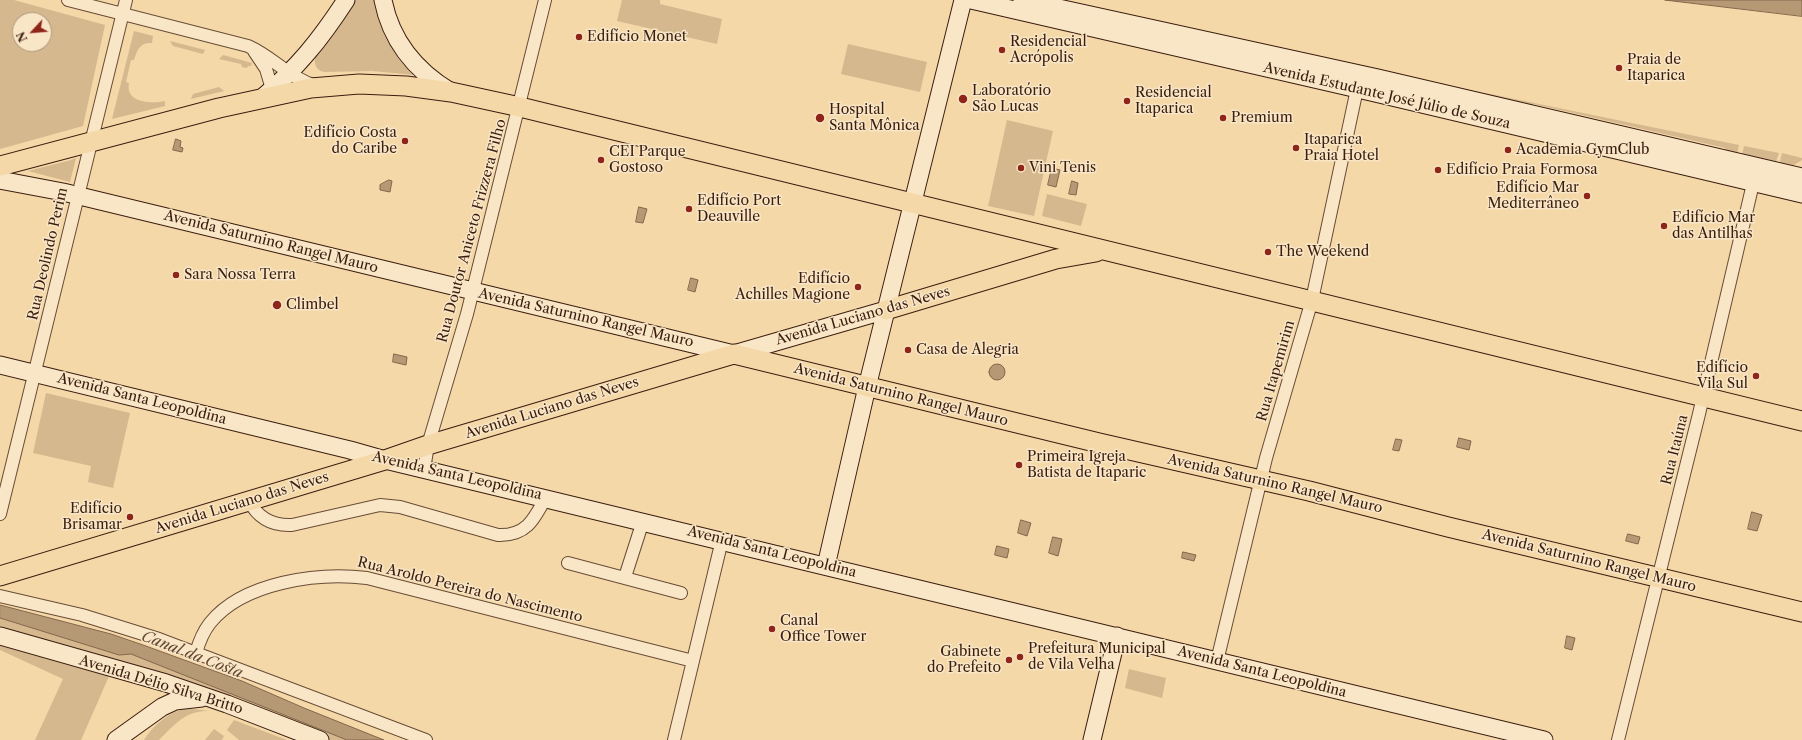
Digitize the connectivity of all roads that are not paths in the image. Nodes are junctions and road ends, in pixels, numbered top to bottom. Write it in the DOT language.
graph roads {
  1 [pos="68,0"];
  2 [pos="126,0"];
  3 [pos="346,0"];
  4 [pos="383,0"];
  5 [pos="545,0"];
  6 [pos="962,0"];
  7 [pos="971,0"];
  8 [pos="1022,0"];
  9 [pos="122,14"];
  10 [pos="248,46"];
  11 [pos="289,74"];
  12 [pos="321,87"];
  13 [pos="1357,89"];
  14 [pos="452,92"];
  15 [pos="267,94"];
  16 [pos="520,107"];
  17 [pos="90,142"];
  18 [pos="0,166"];
  19 [pos="1755,174"];
  20 [pos="1802,177"];
  21 [pos="0,180"];
  22 [pos="1802,194"];
  23 [pos="78,196"];
  24 [pos="912,203"];
  25 [pos="1107,251"];
  26 [pos="473,291"];
  27 [pos="1312,300"];
  28 [pos="886,310"];
  29 [pos="734,354"];
  30 [pos="0,365"];
  31 [pos="36,373"];
  32 [pos="867,387"];
  33 [pos="1704,397"];
  34 [pos="1802,421"];
  35 [pos="428,445"];
  36 [pos="385,460"];
  37 [pos="424,469"];
  38 [pos="1260,479"];
  39 [pos="546,497"];
  40 [pos="249,501"];
  41 [pos="0,514"];
  42 [pos="643,521"];
  43 [pos="722,540"];
  44 [pos="568,563"];
  45 [pos="826,566"];
  46 [pos="0,576"];
  47 [pos="625,577"];
  48 [pos="1658,577"];
  49 [pos="681,593"];
  50 [pos="0,596"];
  51 [pos="1802,612"];
  52 [pos="0,636"];
  53 [pos="1117,636"];
  54 [pos="196,653"];
  55 [pos="693,661"];
  56 [pos="1218,661"];
  57 [pos="208,698"];
  58 [pos="153,714"];
  59 [pos="116,740"];
  60 [pos="136,740"];
  61 [pos="320,740"];
  62 [pos="426,740"];
  63 [pos="674,740"];
  64 [pos="1092,740"];
  65 [pos="1544,740"];
  66 [pos="1618,740"];
  1 -- 9 [label="street"];
  2 -- 9 [label="street, Rua Deolindo Perim"];
  3 -- 11 [label="street"];
  4 -- 14 [label="street"];
  5 -- 16 [label="street, Rua Doutor Aniceto Frizzera Filho"];
  6 -- 24 [label="street"];
  7 -- 13 [label="street, Avenida Estudante José Júlio de Souza"];
  8 -- 19 [label="street, Avenida Estudante José Júlio de Souza"];
  9 -- 10 [label="street"];
  9 -- 17 [label="street, Rua Deolindo Perim"];
  10 -- 11 [label="street"];
  10 -- 15 [label="street"];
  11 -- 12 [label="street"];
  11 -- 15 [label="street"];
  12 -- 14 [label="main road"];
  12 -- 15 [label="main road"];
  13 -- 19 [label="street, Avenida Estudante José Júlio de Souza"];
  13 -- 27 [label="street, Rua Itapemirim"];
  14 -- 16 [label="main road"];
  15 -- 17 [label="main road"];
  16 -- 24 [label="main road"];
  16 -- 26 [label="street, Rua Doutor Aniceto Frizzera Filho"];
  17 -- 18 [label="main road"];
  17 -- 23 [label="street, Rua Deolindo Perim"];
  19 -- 20 [label="street, Avenida Estudante José Júlio de Souza"];
  19 -- 22 [label="street, Avenida Estudante José Júlio de Souza"];
  19 -- 33 [label="street, Rua Itaúna"];
  21 -- 23 [label="street, Avenida Saturnino Rangel Mauro"];
  23 -- 26 [label="street, Avenida Saturnino Rangel Mauro"];
  23 -- 31 [label="street, Rua Deolindo Perim"];
  24 -- 25 [label="main road"];
  24 -- 28 [label="street"];
  25 -- 27 [label="main road"];
  25 -- 28 [label="main road, Avenida Luciano das Neves"];
  26 -- 29 [label="street, Avenida Saturnino Rangel Mauro"];
  26 -- 35 [label="street, Rua Doutor Aniceto Frizzera Filho"];
  27 -- 33 [label="main road"];
  27 -- 38 [label="street, Rua Itapemirim"];
  28 -- 29 [label="street, Avenida Luciano das Neves"];
  28 -- 32 [label="street"];
  29 -- 32 [label="main road, Avenida Saturnino Rangel Mauro"];
  29 -- 35 [label="main road, Avenida Luciano das Neves"];
  30 -- 31 [label="street, Avenida Santa Leopoldina"];
  31 -- 36 [label="street, Avenida Santa Leopoldina"];
  31 -- 41 [label="street, Rua Deolindo Perim"];
  32 -- 38 [label="main road, Avenida Saturnino Rangel Mauro"];
  32 -- 45 [label="street"];
  33 -- 34 [label="main road"];
  33 -- 48 [label="street, Rua Itaúna"];
  35 -- 36 [label="main road, Avenida Luciano das Neves"];
  35 -- 37 [label="street, Rua Doutor Aniceto Frizzera Filho"];
  36 -- 37 [label="street, Avenida Santa Leopoldina"];
  36 -- 40 [label="main road, Avenida Luciano das Neves"];
  37 -- 39 [label="street, Avenida Santa Leopoldina"];
  38 -- 48 [label="main road, Avenida Saturnino Rangel Mauro"];
  38 -- 56 [label="street, Rua Itapemirim"];
  39 -- 40 [label="street"];
  39 -- 42 [label="street, Avenida Santa Leopoldina"];
  40 -- 46 [label="main road, Avenida Luciano das Neves"];
  42 -- 43 [label="street, Avenida Santa Leopoldina"];
  42 -- 47 [label="street"];
  43 -- 45 [label="street, Avenida Santa Leopoldina"];
  43 -- 55 [label="street"];
  44 -- 47 [label="street"];
  45 -- 53 [label="street, Avenida Santa Leopoldina"];
  47 -- 49 [label="street"];
  48 -- 51 [label="main road, Avenida Saturnino Rangel Mauro"];
  48 -- 66 [label="street, Rua Itaúna"];
  50 -- 54 [label="street"];
  52 -- 57 [label="street, Avenida Délio Silva Britto"];
  53 -- 56 [label="street, Avenida Santa Leopoldina"];
  53 -- 64 [label="street"];
  54 -- 55 [label="street, Rua Aroldo Pereira do Nascimento"];
  54 -- 62 [label="street"];
  55 -- 63 [label="street"];
  56 -- 65 [label="street, Avenida Santa Leopoldina"];
  57 -- 58 [label="street"];
  57 -- 61 [label="street, Avenida Délio Silva Britto"];
  58 -- 59 [label="street"];
  58 -- 60 [label="street"];
}
